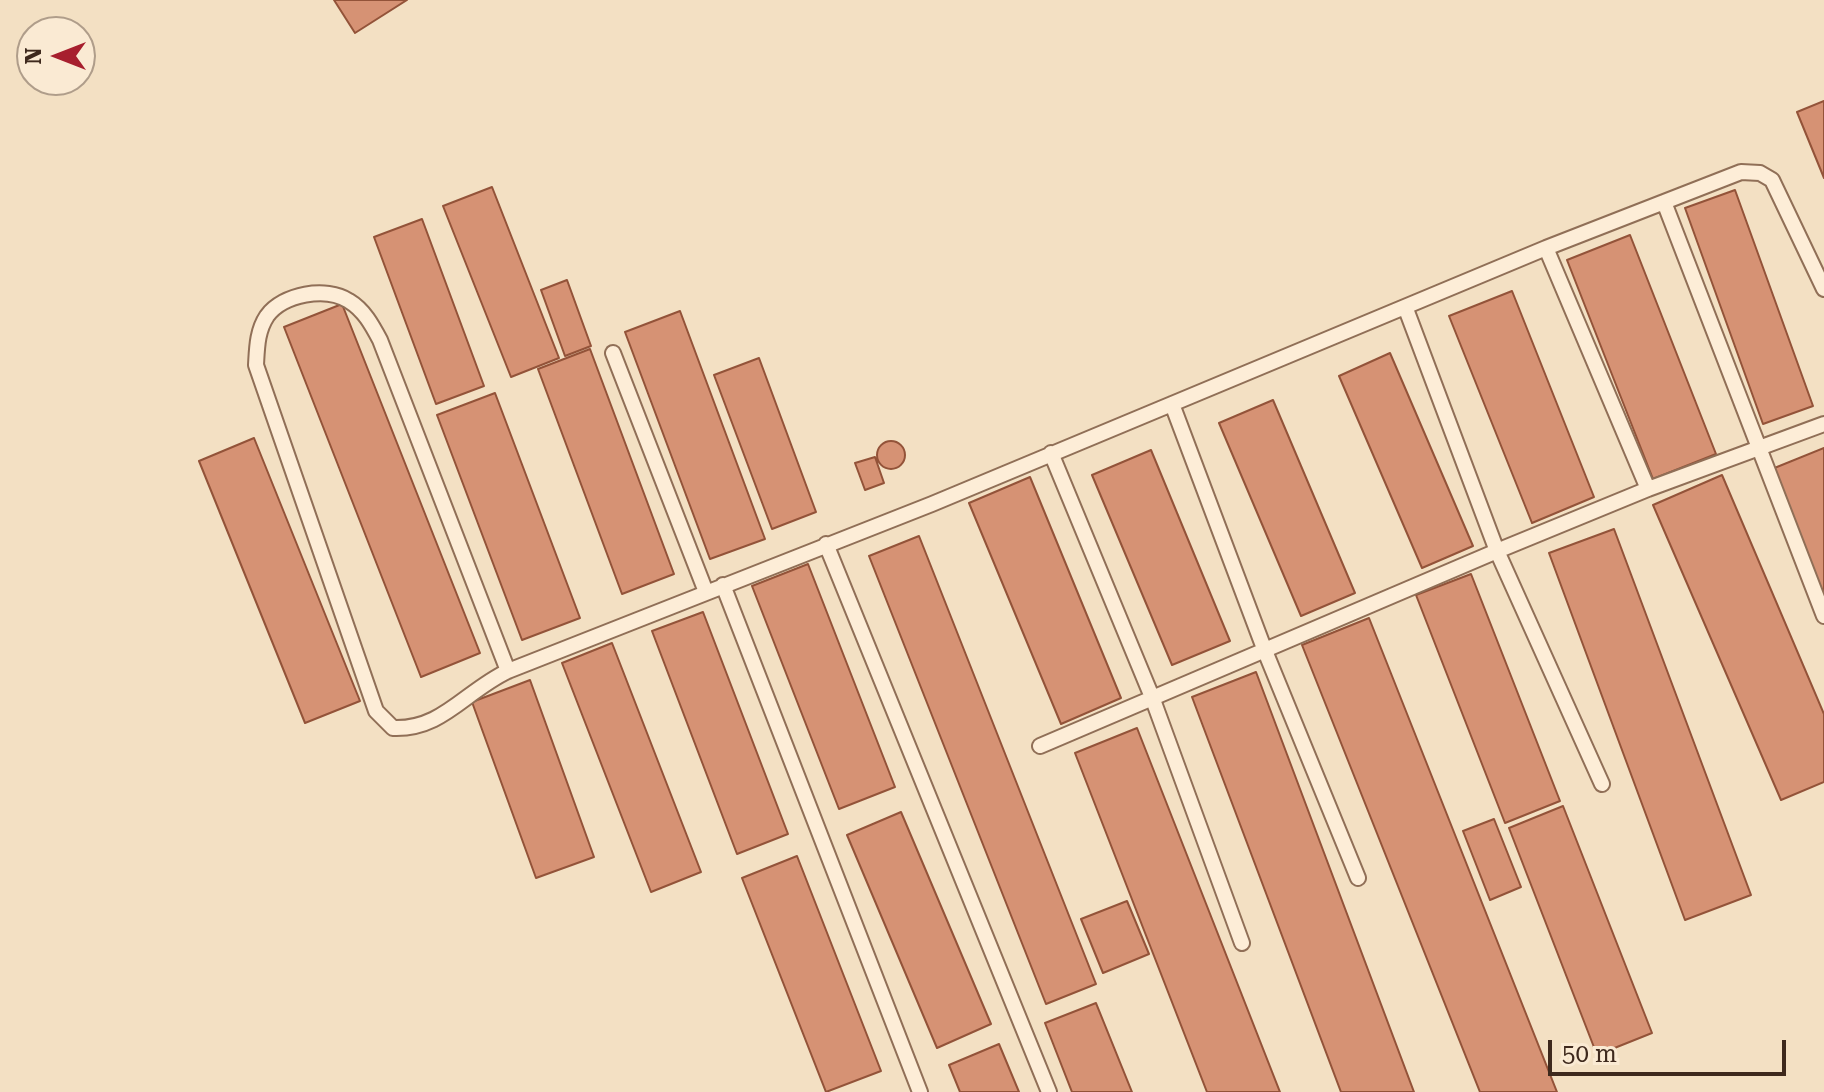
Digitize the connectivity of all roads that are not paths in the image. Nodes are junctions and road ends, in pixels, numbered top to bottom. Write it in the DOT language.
graph roads {
  1 [pos="1664,202"];
  2 [pos="1546,248"];
  3 [pos="1824,289"];
  4 [pos="1406,309"];
  5 [pos="613,353"];
  6 [pos="1172,404"];
  7 [pos="1824,424"];
  8 [pos="1757,448"];
  9 [pos="1051,453"];
  10 [pos="1648,489"];
  11 [pos="826,544"];
  12 [pos="1497,551"];
  13 [pos="723,585"];
  14 [pos="706,592"];
  15 [pos="1824,616"];
  16 [pos="1265,651"];
  17 [pos="508,671"];
  18 [pos="1152,697"];
  19 [pos="1040,746"];
  20 [pos="1602,784"];
  21 [pos="1358,878"];
  22 [pos="1242,943"];
  23 [pos="920,1092"];
  24 [pos="1049,1092"];
  1 -- 2 [label="lane"];
  1 -- 3 [label="lane"];
  1 -- 8 [label="lane"];
  2 -- 4 [label="lane"];
  2 -- 10 [label="lane"];
  4 -- 6 [label="lane"];
  4 -- 12 [label="lane"];
  5 -- 14 [label="lane"];
  6 -- 9 [label="lane"];
  6 -- 16 [label="lane"];
  7 -- 8 [label="lane"];
  8 -- 10 [label="lane"];
  8 -- 15 [label="lane"];
  9 -- 11 [label="lane"];
  9 -- 18 [label="lane"];
  10 -- 12 [label="lane"];
  11 -- 13 [label="lane"];
  11 -- 24 [label="lane"];
  12 -- 16 [label="lane"];
  12 -- 20 [label="lane"];
  13 -- 14 [label="lane"];
  13 -- 23 [label="lane"];
  14 -- 17 [label="lane"];
  16 -- 18 [label="lane"];
  16 -- 21 [label="lane"];
  17 -- 17 [label="lane"];
  18 -- 19 [label="lane"];
  18 -- 22 [label="lane"];
}
